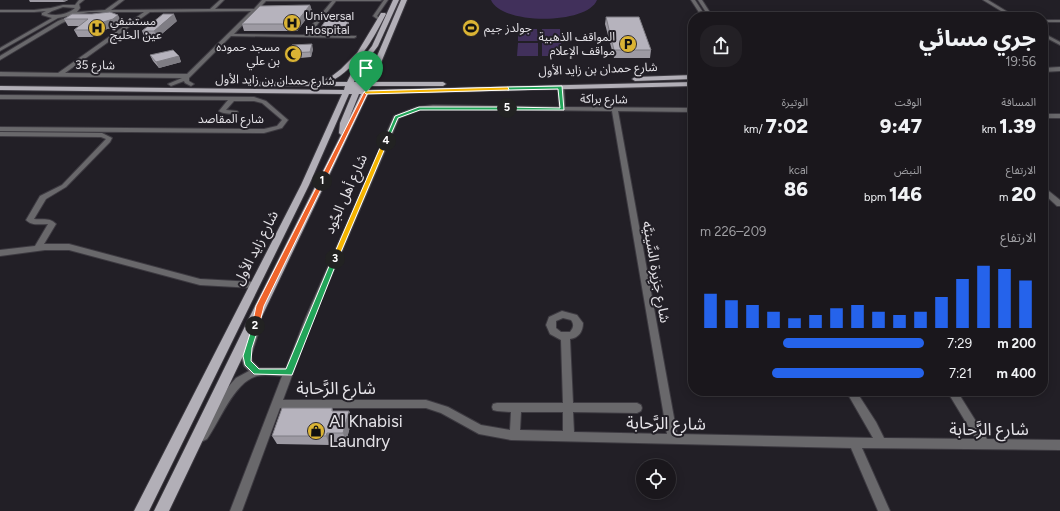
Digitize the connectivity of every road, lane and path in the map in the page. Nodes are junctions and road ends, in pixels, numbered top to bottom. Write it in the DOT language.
graph roads {
  1 [pos="77,0"];
  2 [pos="82,0"];
  3 [pos="122,0"];
  4 [pos="222,0"];
  5 [pos="264,0"];
  6 [pos="334,0"];
  7 [pos="371,0"];
  8 [pos="374,0"];
  9 [pos="390,0"];
  10 [pos="396,0"];
  11 [pos="404,0"];
  12 [pos="693,0"];
  13 [pos="700,0"];
  14 [pos="985,0"];
  15 [pos="383,1"];
  16 [pos="409,5"];
  17 [pos="56,8"];
  18 [pos="77,8"];
  19 [pos="211,10"];
  20 [pos="255,10"];
  21 [pos="0,11"];
  22 [pos="34,11"];
  23 [pos="89,11"];
  24 [pos="107,11"];
  25 [pos="148,11"];
  26 [pos="701,12"];
  27 [pos="708,12"];
  28 [pos="1005,12"];
  29 [pos="69,14"];
  30 [pos="143,14"];
  31 [pos="45,15"];
  32 [pos="63,16"];
  33 [pos="380,20"];
  34 [pos="1048,21"];
  35 [pos="1060,21"];
  36 [pos="229,35"];
  37 [pos="306,36"];
  38 [pos="388,36"];
  39 [pos="354,37"];
  40 [pos="1048,37"];
  41 [pos="19,38"];
  42 [pos="26,42"];
  43 [pos="1060,44"];
  44 [pos="0,46"];
  45 [pos="7,46"];
  46 [pos="374,46"];
  47 [pos="0,50"];
  48 [pos="363,50"];
  49 [pos="0,58"];
  50 [pos="1060,69"];
  51 [pos="1048,70"];
  52 [pos="355,72"];
  53 [pos="0,74"];
  54 [pos="60,74"];
  55 [pos="378,75"];
  56 [pos="688,77"];
  57 [pos="189,80"];
  58 [pos="0,83"];
  59 [pos="411,84"];
  60 [pos="436,84"];
  61 [pos="688,84"];
  62 [pos="318,85"];
  63 [pos="560,87"];
  64 [pos="0,88"];
  65 [pos="358,88"];
  66 [pos="246,91"];
  67 [pos="305,92"];
  68 [pos="386,92"];
  69 [pos="0,97"];
  70 [pos="232,99"];
  71 [pos="334,103"];
  72 [pos="562,109"];
  73 [pos="615,110"];
  74 [pos="688,110"];
  75 [pos="357,111"];
  76 [pos="235,112"];
  77 [pos="1048,116"];
  78 [pos="1060,116"];
  79 [pos="396,117"];
  80 [pos="0,128"];
  81 [pos="0,134"];
  82 [pos="343,140"];
  83 [pos="1048,193"];
  84 [pos="1060,204"];
  85 [pos="38,248"];
  86 [pos="0,253"];
  87 [pos="254,285"];
  88 [pos="260,306"];
  89 [pos="565,336"];
  90 [pos="257,372"];
  91 [pos="289,372"];
  92 [pos="854,396"];
  93 [pos="955,396"];
  94 [pos="277,404"];
  95 [pos="497,407"];
  96 [pos="516,407"];
  97 [pos="568,408"];
  98 [pos="637,408"];
  99 [pos="515,435"];
  100 [pos="569,436"];
  101 [pos="672,439"];
  102 [pos="854,444"];
  103 [pos="882,444"];
  104 [pos="985,445"];
  105 [pos="1060,445"];
  106 [pos="190,450"];
  107 [pos="141,511"];
  108 [pos="161,511"];
  109 [pos="236,511"];
  110 [pos="884,511"];
  1 -- 17 [label="street"];
  2 -- 18 [label="street"];
  3 -- 24 [label="street"];
  4 -- 19 [label="street"];
  5 -- 6 [label="street"];
  5 -- 20 [label="street"];
  6 -- 7 [label="street"];
  6 -- 37 [label="street"];
  7 -- 8 [label="street"];
  8 -- 15 [label="street"];
  9 -- 33 [label="main road"];
  10 -- 46 [label="main road, شارع زايد الأول"];
  11 -- 38 [label="main road, شارع زايد الأول"];
  12 -- 26 [label="street"];
  13 -- 27 [label="street"];
  14 -- 28 [label="street"];
  15 -- 33 [label="street"];
  16 -- 38 [label="main road"];
  17 -- 18 [label="street"];
  17 -- 22 [label="street"];
  17 -- 31 [label="street"];
  18 -- 23 [label="street"];
  18 -- 29 [label="street"];
  19 -- 20 [label="street"];
  19 -- 25 [label="street"];
  20 -- 36 [label="street"];
  21 -- 22 [label="street"];
  22 -- 31 [label="street"];
  23 -- 24 [label="street"];
  23 -- 29 [label="street"];
  24 -- 25 [label="street"];
  25 -- 30 [label="street"];
  29 -- 32 [label="street"];
  30 -- 42 [label="street"];
  30 -- 54 [label="street"];
  31 -- 32 [label="street"];
  31 -- 44 [label="street"];
  32 -- 41 [label="street"];
  33 -- 48 [label="main road"];
  34 -- 35 [label="street"];
  36 -- 37 [label="street"];
  36 -- 57 [label="street"];
  37 -- 39 [label="street"];
  38 -- 55 [label="main road, شارع زايد الأول"];
  40 -- 43 [label="street"];
  41 -- 42 [label="street"];
  41 -- 45 [label="street"];
  42 -- 45 [label="street"];
  42 -- 49 [label="street"];
  45 -- 47 [label="street"];
  46 -- 52 [label="main road, شارع زايد الأول"];
  46 -- 65 [label="main road"];
  48 -- 52 [label="main road"];
  48 -- 62 [label="main road"];
  50 -- 51 [label="street"];
  52 -- 65 [label="main road, شارع زايد الأول"];
  53 -- 54 [label="street, شارع 35"];
  54 -- 57 [label="street, شارع 35"];
  55 -- 59 [label="main road"];
  55 -- 65 [label="main road, شارع زايد الأول"];
  56 -- 60 [label="main road, شارع حمدان بن زايد الأول"];
  57 -- 58 [label="main road, شارع حمدان بن زايد الأول"];
  57 -- 62 [label="main road, شارع حمدان بن زايد الأول"];
  59 -- 60 [label="main road, شارع حمدان بن زايد الأول"];
  59 -- 65 [label="main road, شارع حمدان بن زايد الأول"];
  60 -- 65 [label="main road"];
  61 -- 63 [label="main road, شارع حمدان بن زايد الأول"];
  62 -- 65 [label="main road, شارع حمدان بن زايد الأول"];
  63 -- 68 [label="main road, شارع حمدان بن زايد الأول"];
  63 -- 72 [label="street"];
  64 -- 66 [label="main road, شارع حمدان بن زايد الأول"];
  65 -- 66 [label="main road"];
  65 -- 67 [label="main road, شارع حمدان بن زايد الأول"];
  65 -- 68 [label="main road, شارع حمدان بن زايد الأول"];
  65 -- 71 [label="main road, شارع زايد الأول"];
  65 -- 75 [label="main road, شارع زايد الأول"];
  65 -- 82 [label="main road"];
  66 -- 67 [label="main road, شارع حمدان بن زايد الأول"];
  67 -- 71 [label="main road"];
  68 -- 75 [label="main road"];
  69 -- 70 [label="street, شارع المقاصد"];
  70 -- 76 [label="street"];
  70 -- 80 [label="street, شارع المقاصد"];
  71 -- 87 [label="main road, شارع زايد الأول"];
  72 -- 73 [label="street, شارع براكة"];
  72 -- 79 [label="street, شارع براكة"];
  73 -- 74 [label="street, شارع براكة"];
  73 -- 101 [label="street, شارع جَزِيرة السِّينيَّه"];
  75 -- 82 [label="main road, شارع زايد الأول"];
  77 -- 78 [label="street"];
  79 -- 91 [label="street, شارع أهل الجُود"];
  81 -- 85 [label="street"];
  82 -- 88 [label="main road, شارع زايد الأول"];
  83 -- 84 [label="street"];
  85 -- 86 [label="street"];
  85 -- 87 [label="street"];
  87 -- 107 [label="main road, شارع زايد الأول"];
  88 -- 90 [label="street"];
  88 -- 106 [label="main road, شارع زايد الأول"];
  89 -- 97 [label="street"];
  90 -- 91 [label="street"];
  90 -- 106 [label="street"];
  91 -- 94 [label="street, شارع أهل الجُود"];
  92 -- 103 [label="street"];
  93 -- 104 [label="street"];
  94 -- 99 [label="street, شارع الرَّحابة"];
  94 -- 109 [label="street, شارع أهل الجُود"];
  95 -- 96 [label="street"];
  96 -- 97 [label="street"];
  96 -- 99 [label="street"];
  97 -- 98 [label="street"];
  97 -- 100 [label="street"];
  99 -- 100 [label="street, شارع الرَّحابة"];
  100 -- 101 [label="street, شارع الرَّحابة"];
  101 -- 102 [label="street, شارع الرَّحابة"];
  102 -- 103 [label="street, شارع الرَّحابة"];
  102 -- 110 [label="street"];
  103 -- 104 [label="street, شارع الرَّحابة"];
  104 -- 105 [label="street, شارع الرَّحابة"];
  106 -- 108 [label="main road, شارع زايد الأول"];
}
